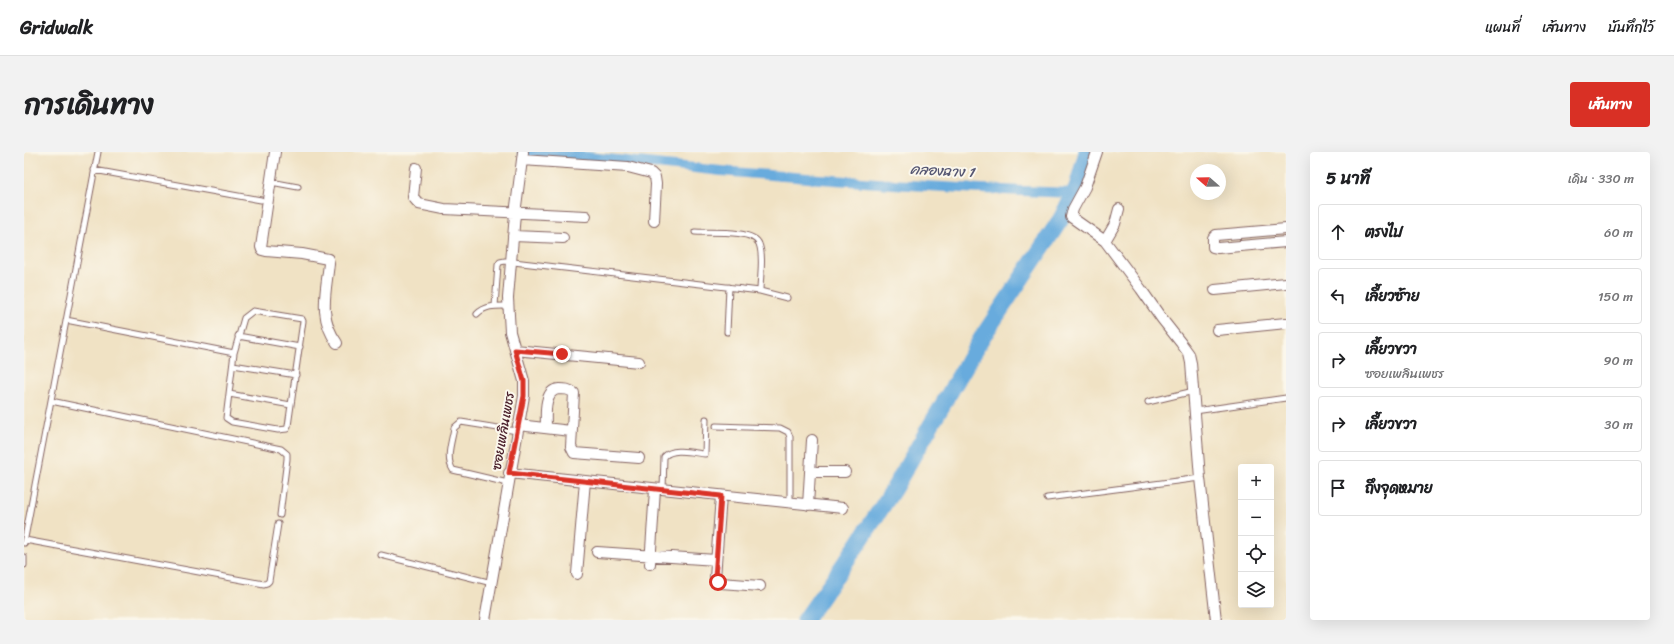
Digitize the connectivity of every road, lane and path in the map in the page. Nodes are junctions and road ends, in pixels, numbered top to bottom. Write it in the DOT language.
graph roads {
  1 [pos="98,152"];
  2 [pos="275,152"];
  3 [pos="1097,152"];
  4 [pos="522,157"];
  5 [pos="416,168"];
  6 [pos="94,170"];
  7 [pos="271,182"];
  8 [pos="298,187"];
  9 [pos="261,200"];
  10 [pos="1119,209"];
  11 [pos="515,214"];
  12 [pos="586,216"];
  13 [pos="654,221"];
  14 [pos="1286,229"];
  15 [pos="695,232"];
  16 [pos="513,236"];
  17 [pos="563,238"];
  18 [pos="1105,241"];
  19 [pos="1286,242"];
  20 [pos="512,261"];
  21 [pos="1286,283"];
  22 [pos="729,287"];
  23 [pos="1215,290"];
  24 [pos="760,291"];
  25 [pos="788,298"];
  26 [pos="495,306"];
  27 [pos="508,306"];
  28 [pos="477,314"];
  29 [pos="66,320"];
  30 [pos="1286,323"];
  31 [pos="1218,330"];
  32 [pos="727,332"];
  33 [pos="238,336"];
  34 [pos="337,343"];
  35 [pos="300,347"];
  36 [pos="515,350"];
  37 [pos="234,353"];
  38 [pos="639,362"];
  39 [pos="233,365"];
  40 [pos="296,376"];
  41 [pos="1194,392"];
  42 [pos="229,394"];
  43 [pos="1286,398"];
  44 [pos="51,401"];
  45 [pos="1148,402"];
  46 [pos="291,405"];
  47 [pos="1196,411"];
  48 [pos="706,418"];
  49 [pos="716,426"];
  50 [pos="518,428"];
  51 [pos="546,428"];
  52 [pos="571,431"];
  53 [pos="812,440"];
  54 [pos="639,458"];
  55 [pos="811,472"];
  56 [pos="845,472"];
  57 [pos="508,478"];
  58 [pos="1200,478"];
  59 [pos="585,481"];
  60 [pos="659,490"];
  61 [pos="721,496"];
  62 [pos="1047,498"];
  63 [pos="790,504"];
  64 [pos="808,505"];
  65 [pos="843,508"];
  66 [pos="280,515"];
  67 [pos="278,524"];
  68 [pos="24,542"];
  69 [pos="597,552"];
  70 [pos="381,555"];
  71 [pos="24,558"];
  72 [pos="650,560"];
  73 [pos="716,560"];
  74 [pos="24,565"];
  75 [pos="577,574"];
  76 [pos="492,584"];
  77 [pos="760,586"];
  78 [pos="485,620"];
  79 [pos="1216,620"];
  1 -- 6 [label="lane"];
  2 -- 7 [label="street"];
  3 -- 18 [label="street"];
  4 -- 11 [label="street, ซอยเพลินเพชร"];
  4 -- 13 [label="street"];
  5 -- 11 [label="street"];
  6 -- 9 [label="lane"];
  6 -- 29 [label="lane"];
  7 -- 8 [label="lane"];
  7 -- 34 [label="street"];
  10 -- 18 [label="street"];
  11 -- 12 [label="street"];
  11 -- 16 [label="street, ซอยเพลินเพชร"];
  14 -- 19 [label="street"];
  15 -- 24 [label="lane"];
  16 -- 17 [label="street"];
  16 -- 20 [label="street, ซอยเพลินเพชร"];
  18 -- 41 [label="street"];
  20 -- 22 [label="lane"];
  20 -- 26 [label="lane"];
  20 -- 27 [label="street, ซอยเพลินเพชร"];
  21 -- 23 [label="street"];
  22 -- 24 [label="lane"];
  22 -- 32 [label="lane"];
  24 -- 25 [label="lane"];
  26 -- 27 [label="lane"];
  26 -- 28 [label="lane"];
  27 -- 36 [label="street, ซอยเพลินเพชร"];
  29 -- 37 [label="lane"];
  29 -- 44 [label="lane"];
  30 -- 31 [label="street"];
  33 -- 35 [label="lane"];
  33 -- 35 [label="lane"];
  33 -- 37 [label="lane"];
  35 -- 40 [label="lane"];
  36 -- 38 [label="street"];
  36 -- 50 [label="street, ซอยเพลินเพชร"];
  37 -- 39 [label="lane"];
  39 -- 40 [label="lane"];
  39 -- 42 [label="lane"];
  40 -- 46 [label="lane"];
  41 -- 45 [label="lane"];
  41 -- 47 [label="street"];
  42 -- 46 [label="lane"];
  42 -- 46 [label="lane"];
  43 -- 47 [label="lane"];
  44 -- 66 [label="lane"];
  44 -- 68 [label="lane"];
  47 -- 58 [label="street"];
  48 -- 60 [label="lane"];
  49 -- 63 [label="lane"];
  50 -- 51 [label="street"];
  50 -- 57 [label="street, ซอยเพลินเพชร"];
  50 -- 57 [label="lane"];
  51 -- 52 [label="street"];
  51 -- 52 [label="street"];
  52 -- 54 [label="street"];
  53 -- 55 [label="street"];
  55 -- 56 [label="street"];
  55 -- 64 [label="street"];
  57 -- 59 [label="street"];
  57 -- 76 [label="street, ซอยเพลินเพชร"];
  58 -- 62 [label="lane"];
  58 -- 79 [label="street"];
  59 -- 60 [label="street"];
  59 -- 75 [label="street"];
  60 -- 61 [label="street"];
  60 -- 72 [label="street"];
  61 -- 63 [label="street"];
  61 -- 73 [label="street"];
  63 -- 64 [label="street"];
  64 -- 65 [label="street"];
  67 -- 68 [label="lane"];
  69 -- 72 [label="street"];
  70 -- 76 [label="lane"];
  71 -- 74 [label="lane"];
  72 -- 73 [label="street"];
  73 -- 77 [label="street"];
  76 -- 78 [label="street, ซอยเพลินเพชร"];
}
